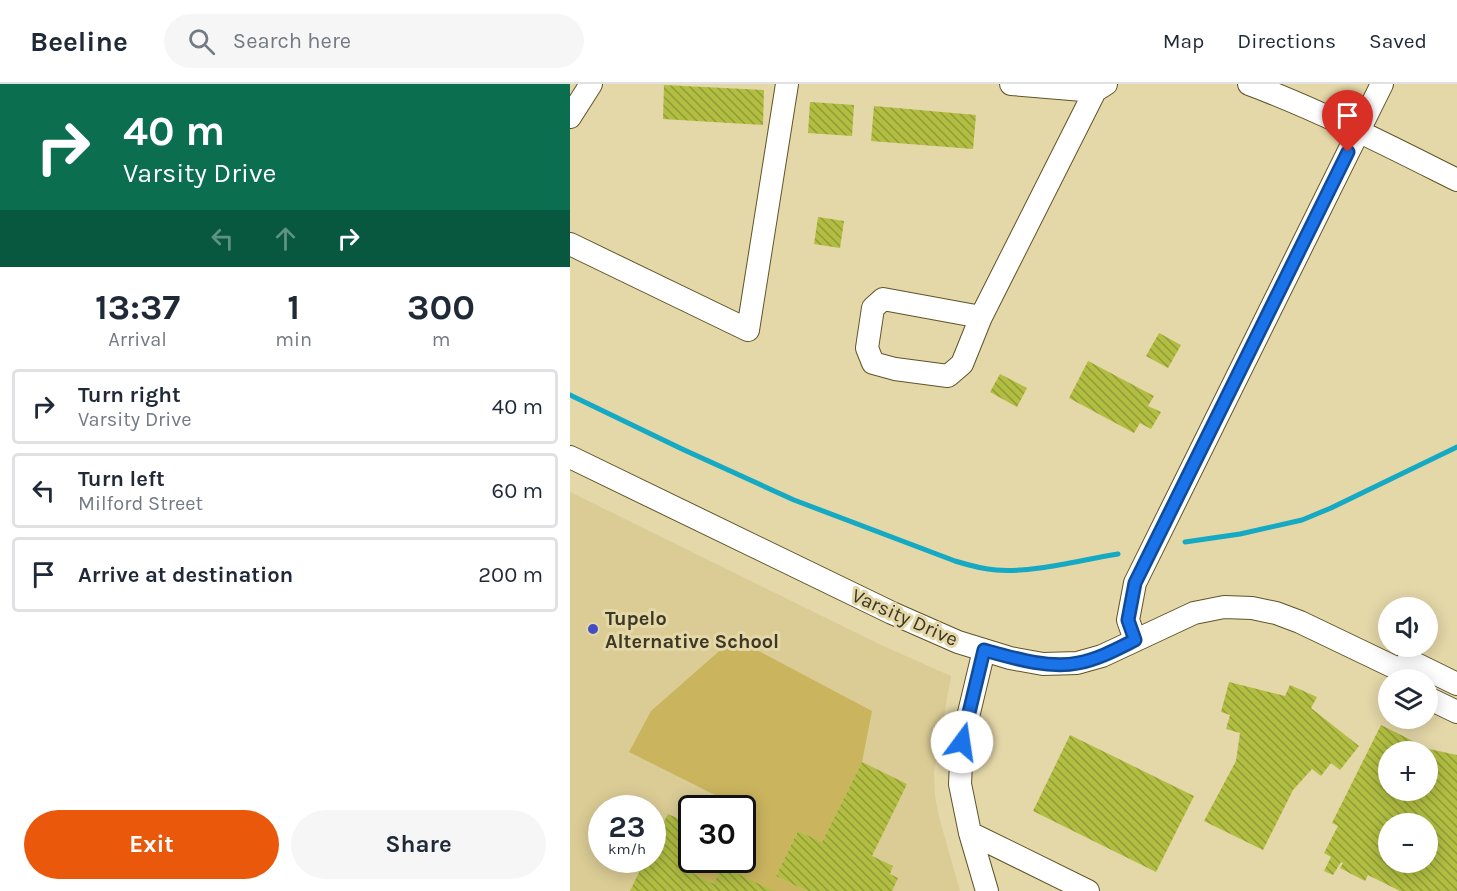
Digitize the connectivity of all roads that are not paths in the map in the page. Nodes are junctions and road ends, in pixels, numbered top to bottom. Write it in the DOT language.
graph roads {
  1 [pos="591,84"];
  2 [pos="787,84"];
  3 [pos="1011,84"];
  4 [pos="1249,84"];
  5 [pos="1382,84"];
  6 [pos="1101,87"];
  7 [pos="570,117"];
  8 [pos="1359,131"];
  9 [pos="1457,180"];
  10 [pos="570,244"];
  11 [pos="981,317"];
  12 [pos="570,457"];
  13 [pos="1300,622"];
  14 [pos="1135,640"];
  15 [pos="984,650"];
  16 [pos="1398,669"];
  17 [pos="1378,674"];
  18 [pos="1457,684"];
  19 [pos="1438,688"];
  20 [pos="1457,698"];
  21 [pos="1438,703"];
  22 [pos="1457,712"];
  23 [pos="970,833"];
  24 [pos="987,891"];
  25 [pos="1088,891"];
  1 -- 7 [label="street"];
  2 -- 10 [label="street"];
  3 -- 6 [label="street"];
  4 -- 8 [label="street"];
  5 -- 8 [label="street"];
  6 -- 11 [label="street"];
  8 -- 9 [label="street"];
  8 -- 14 [label="street"];
  11 -- 11 [label="street"];
  12 -- 15 [label="street, Varsity Drive"];
  13 -- 14 [label="street, Varsity Drive"];
  13 -- 16 [label="street, Varsity Drive"];
  13 -- 17 [label="street"];
  13 -- 18 [label="street"];
  14 -- 15 [label="street, Varsity Drive"];
  15 -- 23 [label="street"];
  19 -- 20 [label="street"];
  21 -- 22 [label="street"];
  23 -- 24 [label="street"];
  23 -- 25 [label="street"];
}
